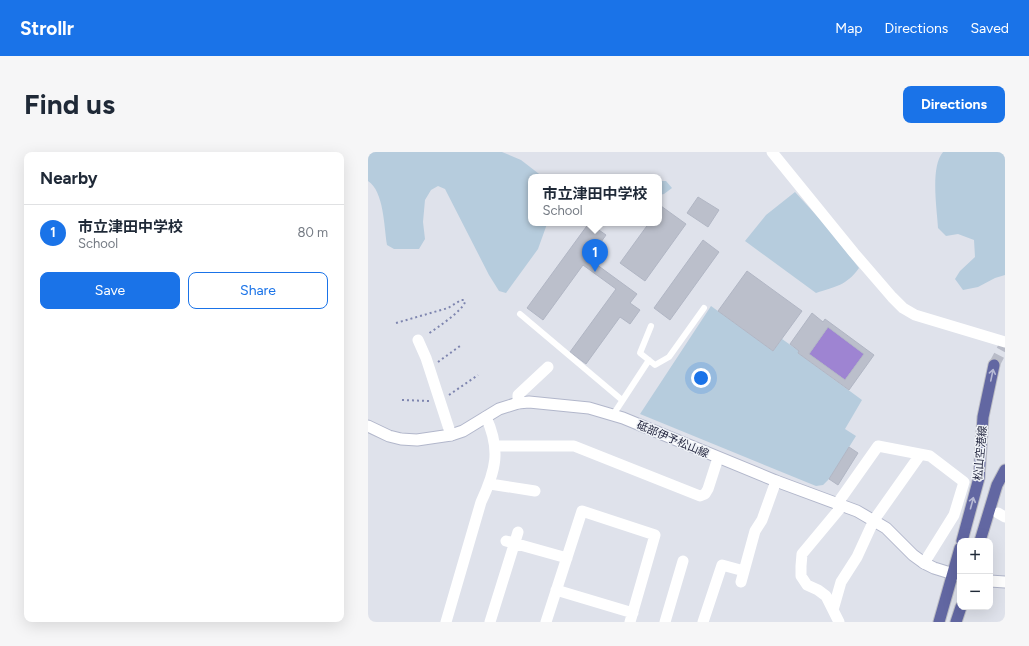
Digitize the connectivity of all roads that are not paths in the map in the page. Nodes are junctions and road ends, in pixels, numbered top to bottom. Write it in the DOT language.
graph roads {
  1 [pos="772,152"];
  2 [pos="704,308"];
  3 [pos="520,314"];
  4 [pos="651,326"];
  5 [pos="418,340"];
  6 [pos="1005,342"];
  7 [pos="649,360"];
  8 [pos="994,365"];
  9 [pos="548,367"];
  10 [pos="622,400"];
  11 [pos="518,403"];
  12 [pos="613,415"];
  13 [pos="486,417"];
  14 [pos="368,426"];
  15 [pos="451,435"];
  16 [pos="496,446"];
  17 [pos="920,455"];
  18 [pos="718,458"];
  19 [pos="1005,470"];
  20 [pos="776,481"];
  21 [pos="490,484"];
  22 [pos="535,491"];
  23 [pos="839,505"];
  24 [pos="874,520"];
  25 [pos="518,532"];
  26 [pos="963,538"];
  27 [pos="981,538"];
  28 [pos="510,542"];
  29 [pos="566,558"];
  30 [pos="683,561"];
  31 [pos="924,563"];
  32 [pos="956,575"];
  33 [pos="993,581"];
  34 [pos="1005,582"];
  35 [pos="556,590"];
  36 [pos="833,610"];
  37 [pos="960,610"];
  38 [pos="631,618"];
  39 [pos="446,622"];
  40 [pos="490,622"];
  41 [pos="546,622"];
  42 [pos="665,622"];
  43 [pos="703,622"];
  44 [pos="838,622"];
  45 [pos="939,622"];
  46 [pos="956,622"];
  1 -- 6 [label="street"];
  2 -- 7 [label="lane"];
  3 -- 10 [label="lane"];
  4 -- 7 [label="lane"];
  5 -- 15 [label="street"];
  7 -- 10 [label="lane"];
  26 -- 8 [label="main road, 松山空港線, one-way"];
  9 -- 11 [label="street"];
  10 -- 12 [label="lane"];
  11 -- 12 [label="street, 砥部伊予松山線"];
  11 -- 13 [label="street, 砥部伊予松山線"];
  12 -- 18 [label="street, 砥部伊予松山線"];
  13 -- 15 [label="street, 砥部伊予松山線"];
  13 -- 16 [label="street"];
  14 -- 15 [label="street, 砥部伊予松山線"];
  16 -- 18 [label="street"];
  16 -- 21 [label="street"];
  17 -- 23 [label="street"];
  17 -- 24 [label="street"];
  17 -- 31 [label="street"];
  18 -- 20 [label="street, 砥部伊予松山線"];
  19 -- 27 [label="main road, 松山空港線"];
  20 -- 23 [label="street, 砥部伊予松山線"];
  20 -- 43 [label="street"];
  21 -- 22 [label="street"];
  21 -- 39 [label="street"];
  23 -- 24 [label="street, 砥部伊予松山線"];
  23 -- 36 [label="street"];
  24 -- 31 [label="street, 砥部伊予松山線"];
  24 -- 36 [label="street"];
  25 -- 28 [label="street"];
  28 -- 29 [label="street"];
  28 -- 40 [label="street"];
  29 -- 35 [label="street"];
  29 -- 38 [label="street"];
  30 -- 42 [label="street"];
  31 -- 32 [label="street, 砥部伊予松山線"];
  32 -- 45 [label="main road"];
  33 -- 34 [label="street"];
  35 -- 38 [label="street"];
  35 -- 41 [label="street"];
  36 -- 44 [label="street"];
  37 -- 46 [label="main road"];
}
